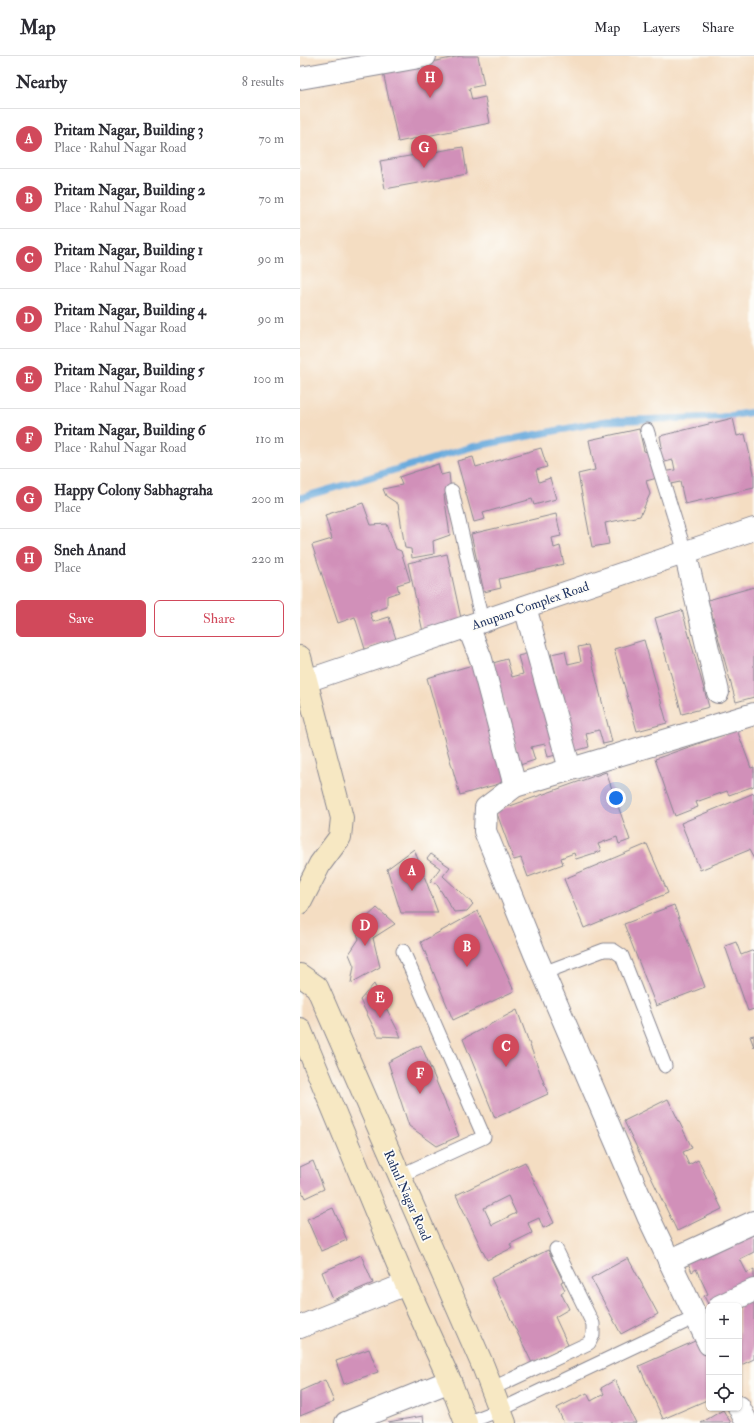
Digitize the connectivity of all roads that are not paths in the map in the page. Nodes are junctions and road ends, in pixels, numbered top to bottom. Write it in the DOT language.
graph roads {
  1 [pos="425,56"];
  2 [pos="300,78"];
  3 [pos="648,430"];
  4 [pos="452,490"];
  5 [pos="754,529"];
  6 [pos="685,552"];
  7 [pos="525,607"];
  8 [pos="475,624"];
  9 [pos="300,657"];
  10 [pos="306,681"];
  11 [pos="718,692"];
  12 [pos="753,716"];
  13 [pos="570,769"];
  14 [pos="515,786"];
  15 [pos="300,902"];
  16 [pos="403,951"];
  17 [pos="544,973"];
  18 [pos="300,976"];
  19 [pos="300,1029"];
  20 [pos="665,1066"];
  21 [pos="400,1176"];
  22 [pos="754,1222"];
  23 [pos="556,1249"];
  24 [pos="669,1261"];
  25 [pos="406,1284"];
  26 [pos="754,1290"];
  27 [pos="726,1303"];
  28 [pos="703,1314"];
  29 [pos="300,1327"];
  30 [pos="708,1339"];
  31 [pos="450,1381"];
  32 [pos="491,1389"];
  33 [pos="741,1411"];
  34 [pos="502,1416"];
  35 [pos="346,1423"];
  36 [pos="466,1423"];
  37 [pos="746,1423"];
  1 -- 2 [label="street"];
  3 -- 6 [label="lane"];
  4 -- 8 [label="lane"];
  5 -- 6 [label="street, Anupam Complex Road"];
  6 -- 7 [label="street, Anupam Complex Road"];
  6 -- 11 [label="street"];
  7 -- 8 [label="street, Anupam Complex Road"];
  7 -- 13 [label="street"];
  8 -- 10 [label="street, Anupam Complex Road"];
  8 -- 14 [label="street"];
  9 -- 10 [label="street"];
  10 -- 15 [label="street"];
  12 -- 13 [label="street"];
  13 -- 14 [label="street"];
  14 -- 17 [label="street"];
  16 -- 21 [label="lane"];
  17 -- 20 [label="lane"];
  17 -- 24 [label="street"];
  18 -- 21 [label="street, Rahul Nagar Road"];
  19 -- 25 [label="street"];
  21 -- 32 [label="street, Rahul Nagar Road"];
  22 -- 24 [label="street"];
  23 -- 32 [label="lane"];
  24 -- 28 [label="street"];
  25 -- 29 [label="street"];
  25 -- 31 [label="street"];
  26 -- 27 [label="street"];
  28 -- 30 [label="street"];
  28 -- 34 [label="lane"];
  31 -- 35 [label="street"];
  31 -- 36 [label="street"];
  32 -- 34 [label="street, Rahul Nagar Road"];
  33 -- 37 [label="street"];
  34 -- 36 [label="lane"];
}
